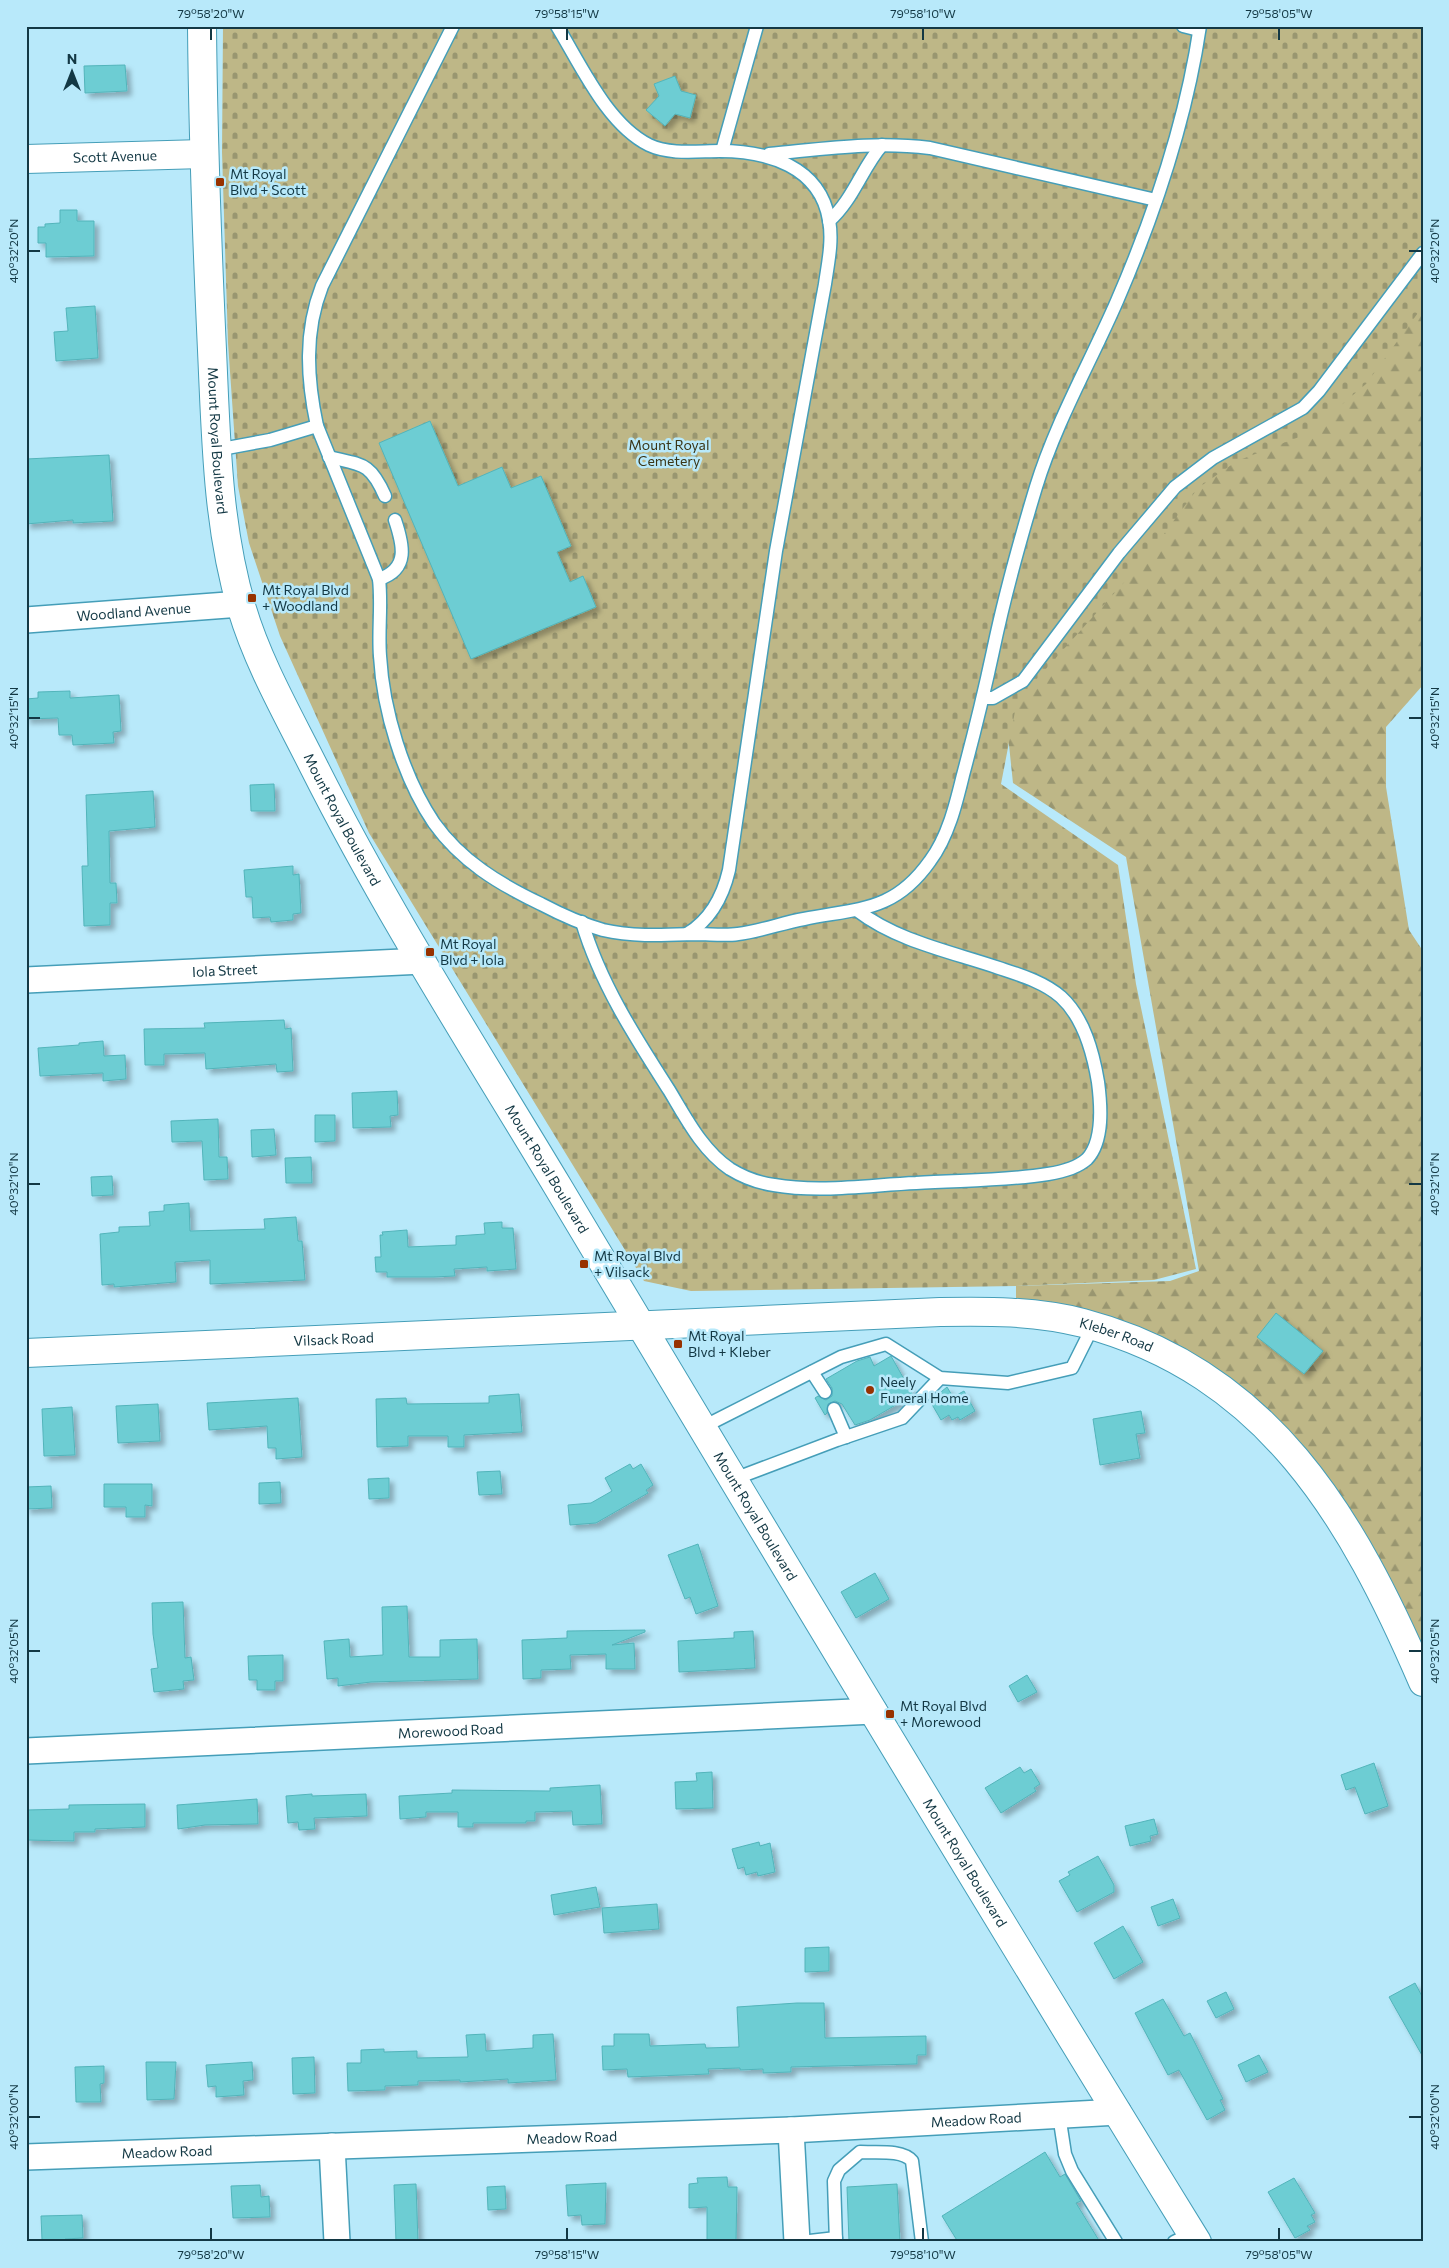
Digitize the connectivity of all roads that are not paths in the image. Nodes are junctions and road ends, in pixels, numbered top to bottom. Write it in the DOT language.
graph roads {
  1 [pos="202,26"];
  2 [pos="453,26"];
  3 [pos="557,26"];
  4 [pos="757,26"];
  5 [pos="1183,26"];
  6 [pos="1200,28"];
  7 [pos="882,145"];
  8 [pos="722,151"];
  9 [pos="204,154"];
  10 [pos="764,155"];
  11 [pos="26,160"];
  12 [pos="1156,200"];
  13 [pos="829,221"];
  14 [pos="1423,253"];
  15 [pos="317,426"];
  16 [pos="216,450"];
  17 [pos="328,457"];
  18 [pos="385,496"];
  19 [pos="395,520"];
  20 [pos="379,580"];
  21 [pos="241,604"];
  22 [pos="26,620"];
  23 [pos="983,698"];
  24 [pos="858,911"];
  25 [pos="582,922"];
  26 [pos="687,934"];
  27 [pos="423,961"];
  28 [pos="26,980"];
  29 [pos="641,1326"];
  30 [pos="1093,1326"];
  31 [pos="26,1353"];
  32 [pos="812,1372"];
  33 [pos="940,1378"];
  34 [pos="825,1392"];
  35 [pos="834,1409"];
  36 [pos="703,1427"];
  37 [pos="846,1437"];
  38 [pos="734,1480"];
  39 [pos="1423,1682"];
  40 [pos="874,1711"];
  41 [pos="26,1751"];
  42 [pos="1118,2112"];
  43 [pos="1059,2116"];
  44 [pos="792,2130"];
  45 [pos="859,2139"];
  46 [pos="332,2146"];
  47 [pos="26,2157"];
  48 [pos="1188,2239"];
  49 [pos="836,2240"];
  50 [pos="337,2242"];
  51 [pos="799,2242"];
  52 [pos="922,2242"];
  53 [pos="1116,2242"];
  1 -- 9 [label="main road, Mount Royal Boulevard"];
  2 -- 15 [label="lane"];
  3 -- 8 [label="lane"];
  4 -- 8 [label="lane"];
  5 -- 6 [label="lane"];
  6 -- 12 [label="lane"];
  7 -- 10 [label="lane"];
  7 -- 12 [label="lane"];
  7 -- 13 [label="lane"];
  8 -- 10 [label="lane"];
  9 -- 11 [label="main road, Scott Avenue"];
  9 -- 16 [label="main road, Mount Royal Boulevard"];
  10 -- 13 [label="lane"];
  12 -- 23 [label="lane"];
  13 -- 26 [label="lane"];
  14 -- 23 [label="lane"];
  15 -- 16 [label="lane"];
  15 -- 17 [label="lane"];
  16 -- 21 [label="main road, Mount Royal Boulevard"];
  17 -- 18 [label="lane"];
  17 -- 20 [label="lane"];
  19 -- 20 [label="lane"];
  20 -- 25 [label="lane"];
  21 -- 22 [label="street, Woodland Avenue"];
  21 -- 27 [label="main road, Mount Royal Boulevard"];
  23 -- 24 [label="lane"];
  24 -- 25 [label="lane"];
  24 -- 26 [label="lane"];
  25 -- 26 [label="lane"];
  27 -- 28 [label="street, Iola Street"];
  27 -- 29 [label="main road, Mount Royal Boulevard"];
  29 -- 30 [label="main road, Kleber Road"];
  29 -- 31 [label="main road, Vilsack Road"];
  29 -- 36 [label="main road, Mount Royal Boulevard"];
  30 -- 33 [label="lane"];
  30 -- 39 [label="main road, Kleber Road"];
  32 -- 33 [label="lane"];
  32 -- 34 [label="lane"];
  32 -- 36 [label="lane"];
  33 -- 37 [label="lane"];
  35 -- 37 [label="lane"];
  36 -- 38 [label="main road, Mount Royal Boulevard"];
  37 -- 38 [label="lane"];
  38 -- 40 [label="main road, Mount Royal Boulevard"];
  40 -- 41 [label="street, Morewood Road"];
  40 -- 42 [label="main road, Mount Royal Boulevard"];
  42 -- 43 [label="street, Meadow Road"];
  42 -- 48 [label="main road, Mount Royal Boulevard"];
  43 -- 45 [label="street, Meadow Road"];
  43 -- 53 [label="lane"];
  44 -- 45 [label="street, Meadow Road"];
  44 -- 46 [label="street, Meadow Road"];
  44 -- 51 [label="street"];
  45 -- 49 [label="lane"];
  45 -- 52 [label="lane"];
  46 -- 47 [label="street, Meadow Road"];
  46 -- 50 [label="street"];
  49 -- 51 [label="lane"];
}
